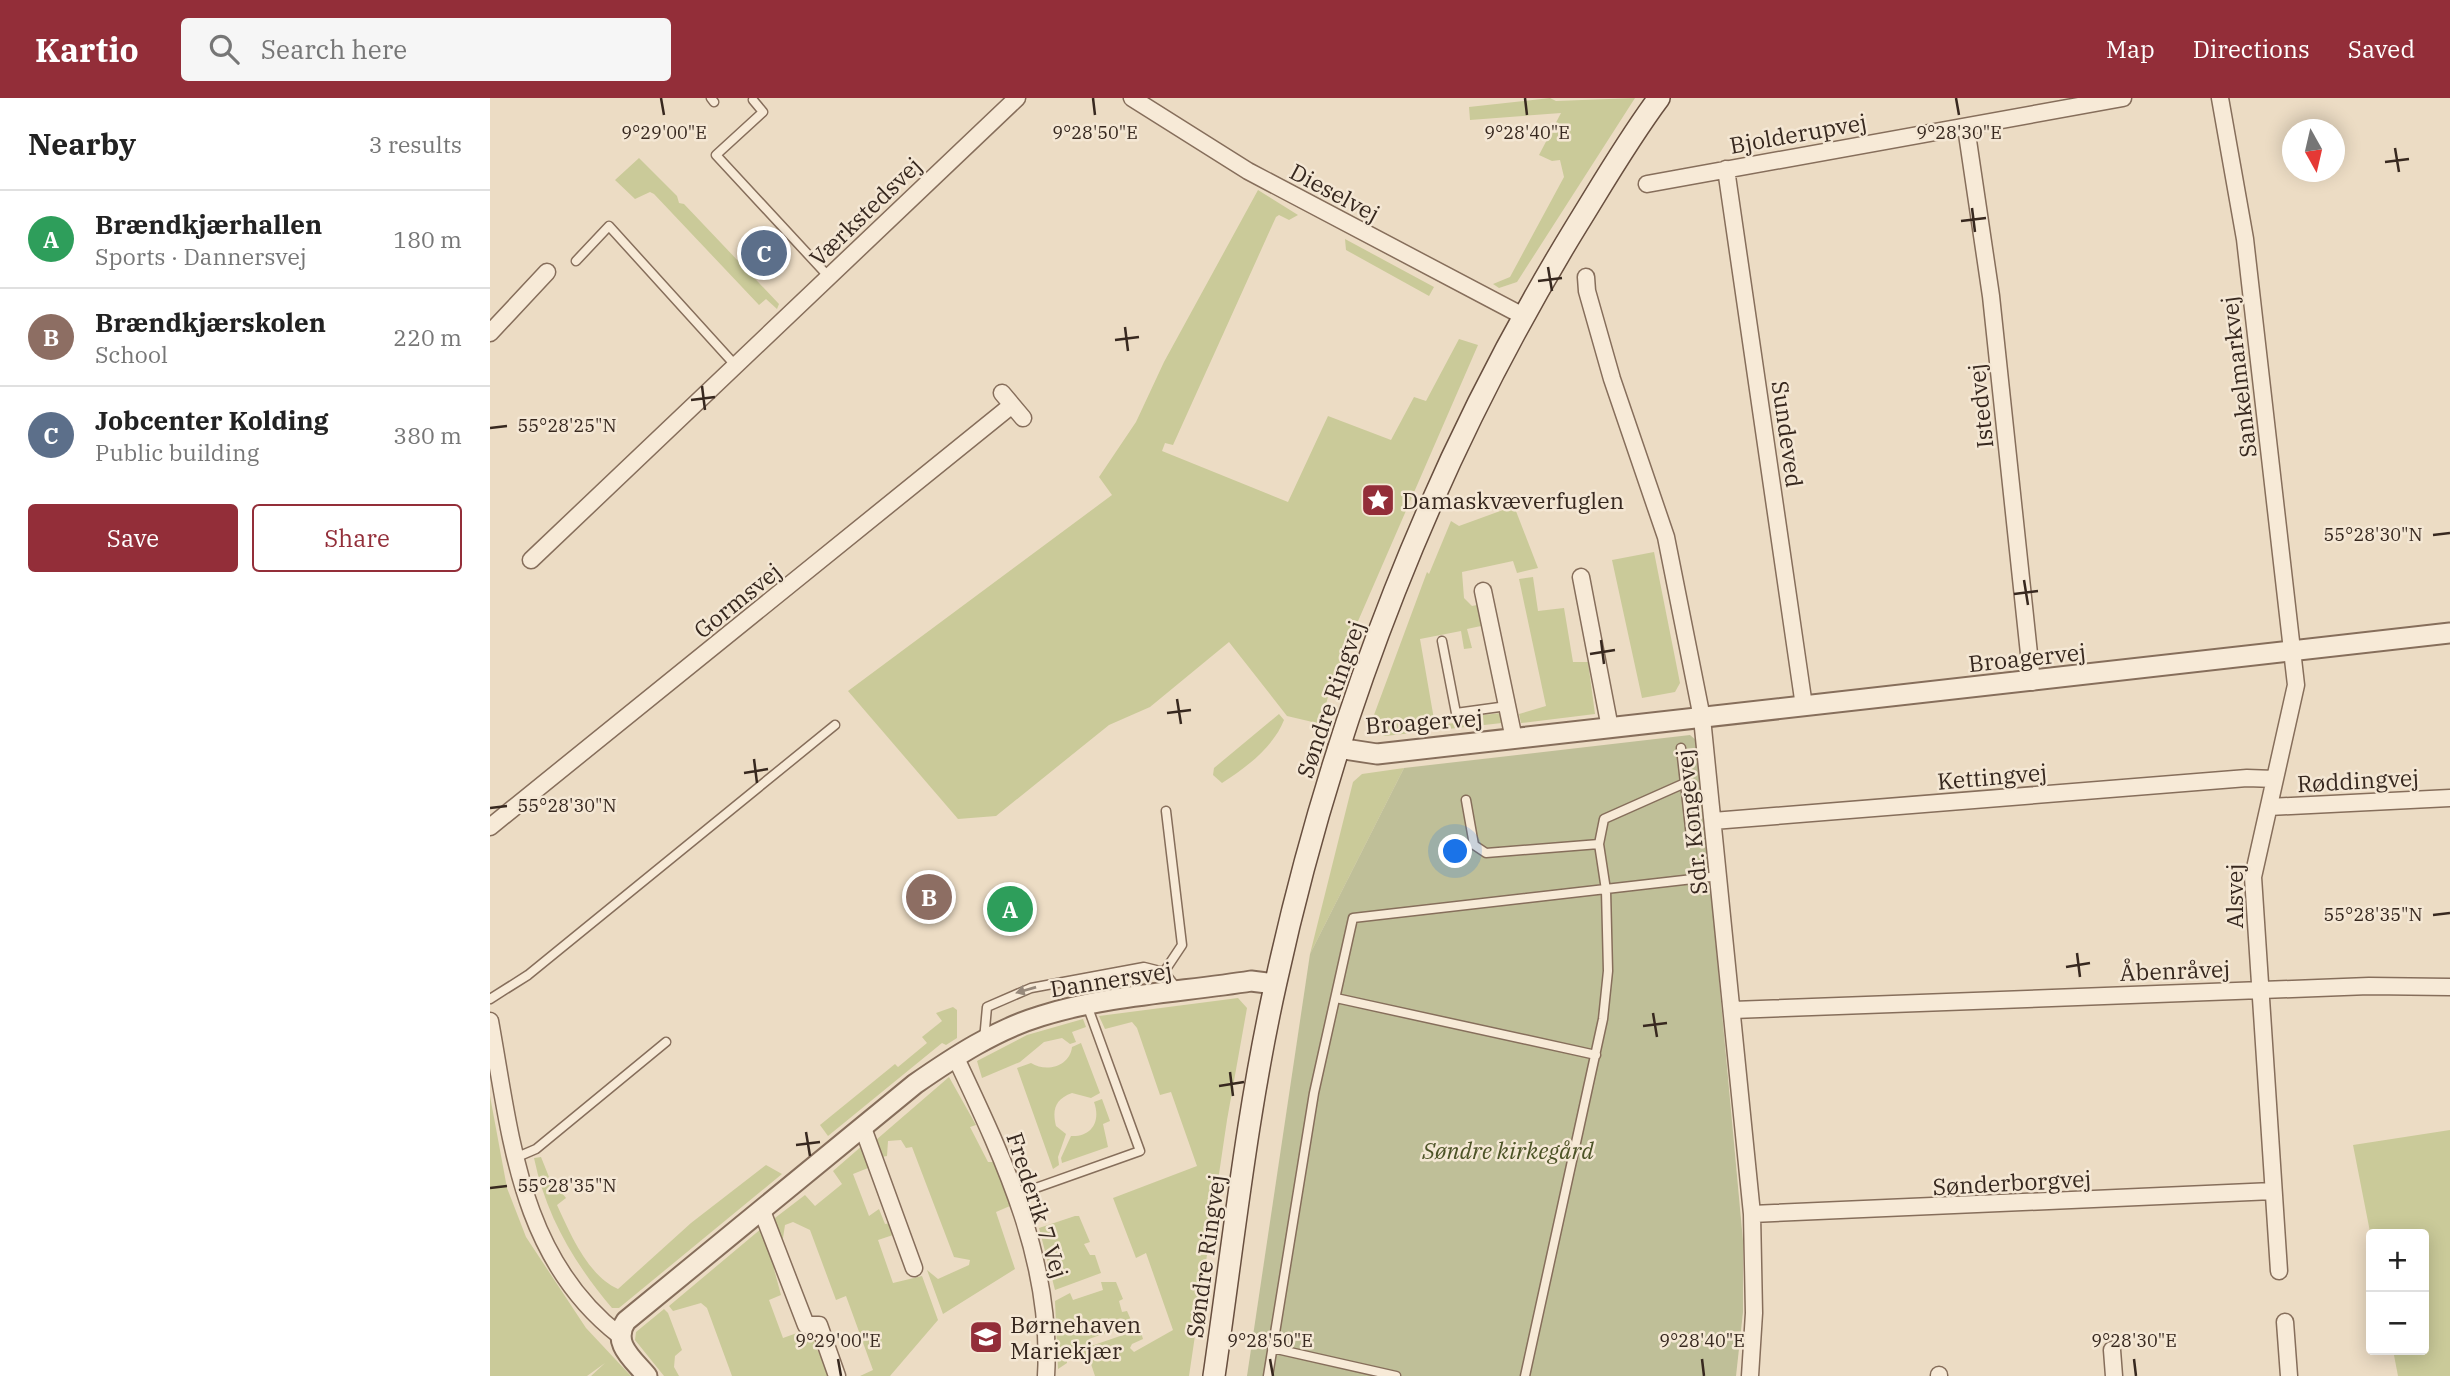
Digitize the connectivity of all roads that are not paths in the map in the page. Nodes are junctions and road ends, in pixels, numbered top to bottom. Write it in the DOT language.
graph roads {
  1 [pos="1017,98"];
  2 [pos="1132,98"];
  3 [pos="1659,98"];
  4 [pos="2123,98"];
  5 [pos="2220,98"];
  6 [pos="753,100"];
  7 [pos="1966,127"];
  8 [pos="1726,169"];
  9 [pos="1647,184"];
  10 [pos="576,261"];
  11 [pos="547,272"];
  12 [pos="829,277"];
  13 [pos="1586,277"];
  14 [pos="1523,316"];
  15 [pos="490,333"];
  16 [pos="736,366"];
  17 [pos="1023,418"];
  18 [pos="531,560"];
  19 [pos="1581,577"];
  20 [pos="1483,591"];
  21 [pos="2450,633"];
  22 [pos="1441,641"];
  23 [pos="2294,651"];
  24 [pos="2032,682"];
  25 [pos="1507,706"];
  26 [pos="1804,706"];
  27 [pos="1702,718"];
  28 [pos="835,725"];
  29 [pos="1610,728"];
  30 [pos="1514,739"];
  31 [pos="1338,748"];
  32 [pos="1681,748"];
  33 [pos="2275,779"];
  34 [pos="1685,783"];
  35 [pos="2450,798"];
  36 [pos="1466,800"];
  37 [pos="2269,807"];
  38 [pos="1166,811"];
  39 [pos="1713,821"];
  40 [pos="490,827"];
  41 [pos="1691,837"];
  42 [pos="1598,844"];
  43 [pos="1719,876"];
  44 [pos="1606,890"];
  45 [pos="1164,972"];
  46 [pos="1275,984"];
  47 [pos="2450,987"];
  48 [pos="2259,990"];
  49 [pos="1180,992"];
  50 [pos="1336,998"];
  51 [pos="490,999"];
  52 [pos="1087,1004"];
  53 [pos="1733,1010"];
  54 [pos="490,1021"];
  55 [pos="984,1041"];
  56 [pos="666,1042"];
  57 [pos="1596,1055"];
  58 [pos="955,1056"];
  59 [pos="863,1128"];
  60 [pos="515,1158"];
  61 [pos="2273,1191"];
  62 [pos="1016,1195"];
  63 [pos="762,1211"];
  64 [pos="1752,1214"];
  65 [pos="914,1268"];
  66 [pos="2279,1271"];
  67 [pos="2285,1322"];
  68 [pos="619,1335"];
  69 [pos="1272,1349"];
  70 [pos="2112,1350"];
  71 [pos="647,1376"];
  72 [pos="837,1376"];
  73 [pos="1046,1376"];
  74 [pos="1214,1376"];
  75 [pos="1268,1376"];
  76 [pos="1396,1376"];
  77 [pos="1525,1376"];
  78 [pos="1750,1376"];
  79 [pos="2114,1376"];
  80 [pos="2289,1376"];
  1 -- 12 [label="street, Værkstedsvej"];
  2 -- 14 [label="street, Dieselvej"];
  3 -- 14 [label="main road, Søndre Ringvej"];
  4 -- 7 [label="street, Bjolderupvej"];
  5 -- 23 [label="street, Sankelmarkvej"];
  6 -- 12 [label="lane"];
  7 -- 8 [label="street, Bjolderupvej"];
  7 -- 24 [label="street, Istedvej"];
  8 -- 9 [label="street, Bjolderupvej"];
  8 -- 26 [label="street, Sundeved"];
  10 -- 16 [label="lane"];
  11 -- 15 [label="street"];
  12 -- 16 [label="street, Værkstedsvej"];
  13 -- 27 [label="street, Sdr. Kongevej"];
  14 -- 31 [label="main road, Søndre Ringvej"];
  16 -- 18 [label="street, Værkstedsvej"];
  17 -- 40 [label="street, Gormsvej"];
  19 -- 29 [label="street"];
  20 -- 25 [label="street, Broagervej"];
  21 -- 23 [label="street, Broagervej"];
  22 -- 25 [label="lane"];
  23 -- 24 [label="street, Broagervej"];
  23 -- 33 [label="street, Alsvej"];
  24 -- 26 [label="street, Broagervej"];
  25 -- 30 [label="street, Broagervej"];
  26 -- 27 [label="street, Broagervej"];
  27 -- 29 [label="street, Broagervej"];
  27 -- 39 [label="street, Sdr. Kongevej"];
  28 -- 51 [label="lane"];
  29 -- 30 [label="street, Broagervej"];
  30 -- 31 [label="street, Broagervej"];
  31 -- 46 [label="main road, Søndre Ringvej"];
  32 -- 34 [label="lane"];
  33 -- 37 [label="street, Alsvej"];
  33 -- 39 [label="street, Kettingvej"];
  34 -- 41 [label="lane"];
  34 -- 42 [label="lane"];
  35 -- 37 [label="street, Røddingvej"];
  36 -- 42 [label="lane"];
  37 -- 48 [label="street, Alsvej"];
  38 -- 45 [label="lane"];
  39 -- 43 [label="street, Sdr. Kongevej"];
  42 -- 44 [label="lane"];
  43 -- 44 [label="lane"];
  43 -- 53 [label="street, Sdr. Kongevej"];
  44 -- 50 [label="lane"];
  44 -- 57 [label="lane"];
  45 -- 49 [label="lane"];
  45 -- 55 [label="lane, one-way"];
  46 -- 49 [label="street, Dannersvej"];
  46 -- 74 [label="main road, Søndre Ringvej"];
  47 -- 48 [label="street, Åbenråvej"];
  48 -- 53 [label="street, Åbenråvej"];
  48 -- 61 [label="street, Alsvej"];
  49 -- 52 [label="street, Dannersvej"];
  50 -- 57 [label="lane"];
  50 -- 69 [label="lane"];
  52 -- 55 [label="street, Dannersvej"];
  52 -- 62 [label="lane"];
  53 -- 64 [label="street, Sdr. Kongevej"];
  54 -- 60 [label="street"];
  55 -- 58 [label="street, Dannersvej"];
  56 -- 60 [label="lane"];
  57 -- 77 [label="lane"];
  58 -- 59 [label="street, Dannersvej"];
  58 -- 62 [label="street, Frederik 7 Vej"];
  59 -- 63 [label="street, Dannersvej"];
  59 -- 65 [label="street"];
  60 -- 68 [label="street"];
  61 -- 64 [label="street, Sønderborgvej"];
  61 -- 66 [label="street, Alsvej"];
  62 -- 73 [label="street, Frederik 7 Vej"];
  63 -- 68 [label="street, Dannersvej"];
  63 -- 72 [label="street"];
  64 -- 78 [label="street, Sdr. Kongevej"];
  67 -- 80 [label="street"];
  68 -- 71 [label="street"];
  69 -- 75 [label="lane"];
  69 -- 76 [label="lane"];
  70 -- 79 [label="street"];
}
